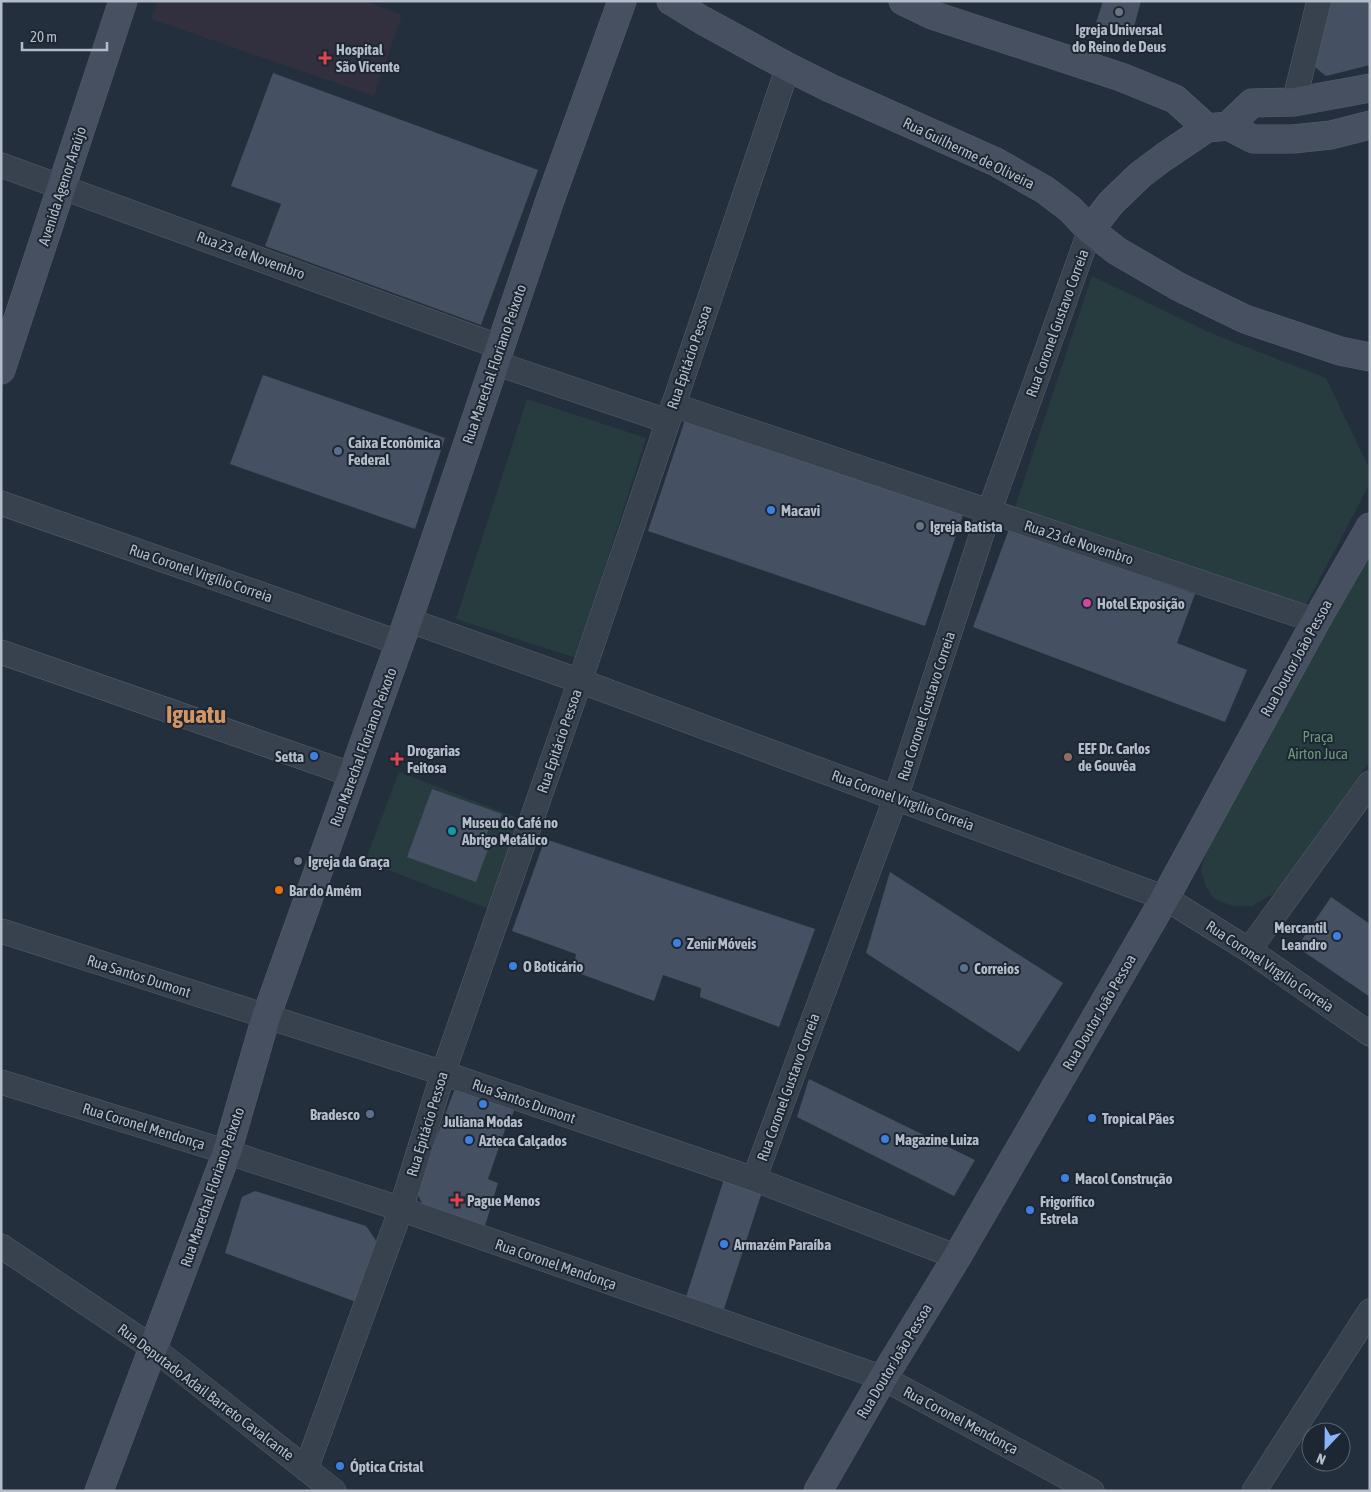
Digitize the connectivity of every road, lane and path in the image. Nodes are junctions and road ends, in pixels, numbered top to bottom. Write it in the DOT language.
graph roads {
  1 [pos="123,1"];
  2 [pos="622,1"];
  3 [pos="672,1"];
  4 [pos="904,1"];
  5 [pos="1320,1"];
  6 [pos="936,8"];
  7 [pos="788,67"];
  8 [pos="1370,88"];
  9 [pos="1294,102"];
  10 [pos="1370,125"];
  11 [pos="1218,127"];
  12 [pos="1,165"];
  13 [pos="63,186"];
  14 [pos="1090,230"];
  15 [pos="497,355"];
  16 [pos="1370,357"];
  17 [pos="1,370"];
  18 [pos="670,412"];
  19 [pos="1,503"];
  20 [pos="989,512"];
  21 [pos="1370,527"];
  22 [pos="1316,621"];
  23 [pos="404,632"];
  24 [pos="1,652"];
  25 [pos="580,681"];
  26 [pos="353,776"];
  27 [pos="1370,783"];
  28 [pos="896,797"];
  29 [pos="1165,898"];
  30 [pos="1,931"];
  31 [pos="1249,950"];
  32 [pos="266,1017"];
  33 [pos="1370,1034"];
  34 [pos="443,1073"];
  35 [pos="1,1082"];
  36 [pos="227,1152"];
  37 [pos="754,1179"];
  38 [pos="401,1209"];
  39 [pos="1,1246"];
  40 [pos="956,1257"];
  41 [pos="1370,1311"];
  42 [pos="153,1348"];
  43 [pos="882,1378"];
  44 [pos="306,1469"];
  45 [pos="99,1491"];
  46 [pos="334,1491"];
  47 [pos="818,1491"];
  48 [pos="1092,1491"];
  49 [pos="1254,1491"];
  1 -- 13 [label="main road, Avenida Agenor Araújo"];
  2 -- 15 [label="main road, Rua Marechal Floriano Peixoto"];
  3 -- 7 [label="main road, Rua Guilherme de Oliveira"];
  4 -- 6 [label="main road"];
  5 -- 9 [label="street"];
  6 -- 11 [label="main road"];
  7 -- 14 [label="main road, Rua Guilherme de Oliveira"];
  7 -- 18 [label="street, Rua Epitácio Pessoa"];
  8 -- 9 [label="main road"];
  9 -- 11 [label="main road"];
  10 -- 11 [label="main road"];
  11 -- 14 [label="main road"];
  12 -- 13 [label="street, Rua 23 de Novembro"];
  13 -- 15 [label="street, Rua 23 de Novembro"];
  13 -- 17 [label="main road, Avenida Agenor Araújo"];
  14 -- 16 [label="main road, Rua Guilherme de Oliveira"];
  14 -- 20 [label="street, Rua Coronel Gustavo Correia"];
  15 -- 18 [label="street, Rua 23 de Novembro"];
  15 -- 23 [label="main road, Rua Marechal Floriano Peixoto"];
  18 -- 20 [label="street, Rua 23 de Novembro"];
  18 -- 25 [label="street, Rua Epitácio Pessoa"];
  19 -- 23 [label="street, Rua Coronel Virgílio Correia"];
  20 -- 22 [label="street, Rua 23 de Novembro"];
  20 -- 28 [label="street, Rua Coronel Gustavo Correia"];
  21 -- 22 [label="main road, Rua Doutor João Pessoa"];
  22 -- 29 [label="main road, Rua Doutor João Pessoa"];
  23 -- 25 [label="street, Rua Coronel Virgílio Correia"];
  23 -- 26 [label="main road, Rua Marechal Floriano Peixoto"];
  24 -- 26 [label="street"];
  25 -- 28 [label="street, Rua Coronel Virgílio Correia"];
  25 -- 34 [label="street, Rua Epitácio Pessoa"];
  26 -- 32 [label="main road, Rua Marechal Floriano Peixoto"];
  27 -- 31 [label="street"];
  28 -- 29 [label="street, Rua Coronel Virgílio Correia"];
  28 -- 37 [label="street, Rua Coronel Gustavo Correia"];
  29 -- 31 [label="street, Rua Coronel Virgílio Correia"];
  29 -- 40 [label="main road, Rua Doutor João Pessoa"];
  30 -- 32 [label="street, Rua Santos Dumont"];
  31 -- 33 [label="street, Rua Coronel Virgílio Correia"];
  32 -- 34 [label="street, Rua Santos Dumont"];
  32 -- 36 [label="main road, Rua Marechal Floriano Peixoto"];
  34 -- 37 [label="street, Rua Santos Dumont"];
  34 -- 38 [label="street, Rua Epitácio Pessoa"];
  35 -- 36 [label="street, Rua Coronel Mendonça"];
  36 -- 38 [label="street, Rua Coronel Mendonça"];
  36 -- 42 [label="main road, Rua Marechal Floriano Peixoto"];
  37 -- 40 [label="street, Rua Santos Dumont"];
  38 -- 43 [label="street, Rua Coronel Mendonça"];
  38 -- 44 [label="street, Rua Epitácio Pessoa"];
  39 -- 42 [label="street, Rua Deputado Adail Barreto Cavalcante"];
  40 -- 43 [label="main road, Rua Doutor João Pessoa"];
  41 -- 49 [label="street"];
  42 -- 44 [label="street, Rua Deputado Adail Barreto Cavalcante"];
  42 -- 45 [label="main road, Rua Marechal Floriano Peixoto"];
  43 -- 47 [label="main road, Rua Doutor João Pessoa"];
  43 -- 48 [label="street, Rua Coronel Mendonça"];
  44 -- 46 [label="street, Rua Deputado Adail Barreto Cavalcante"];
}
